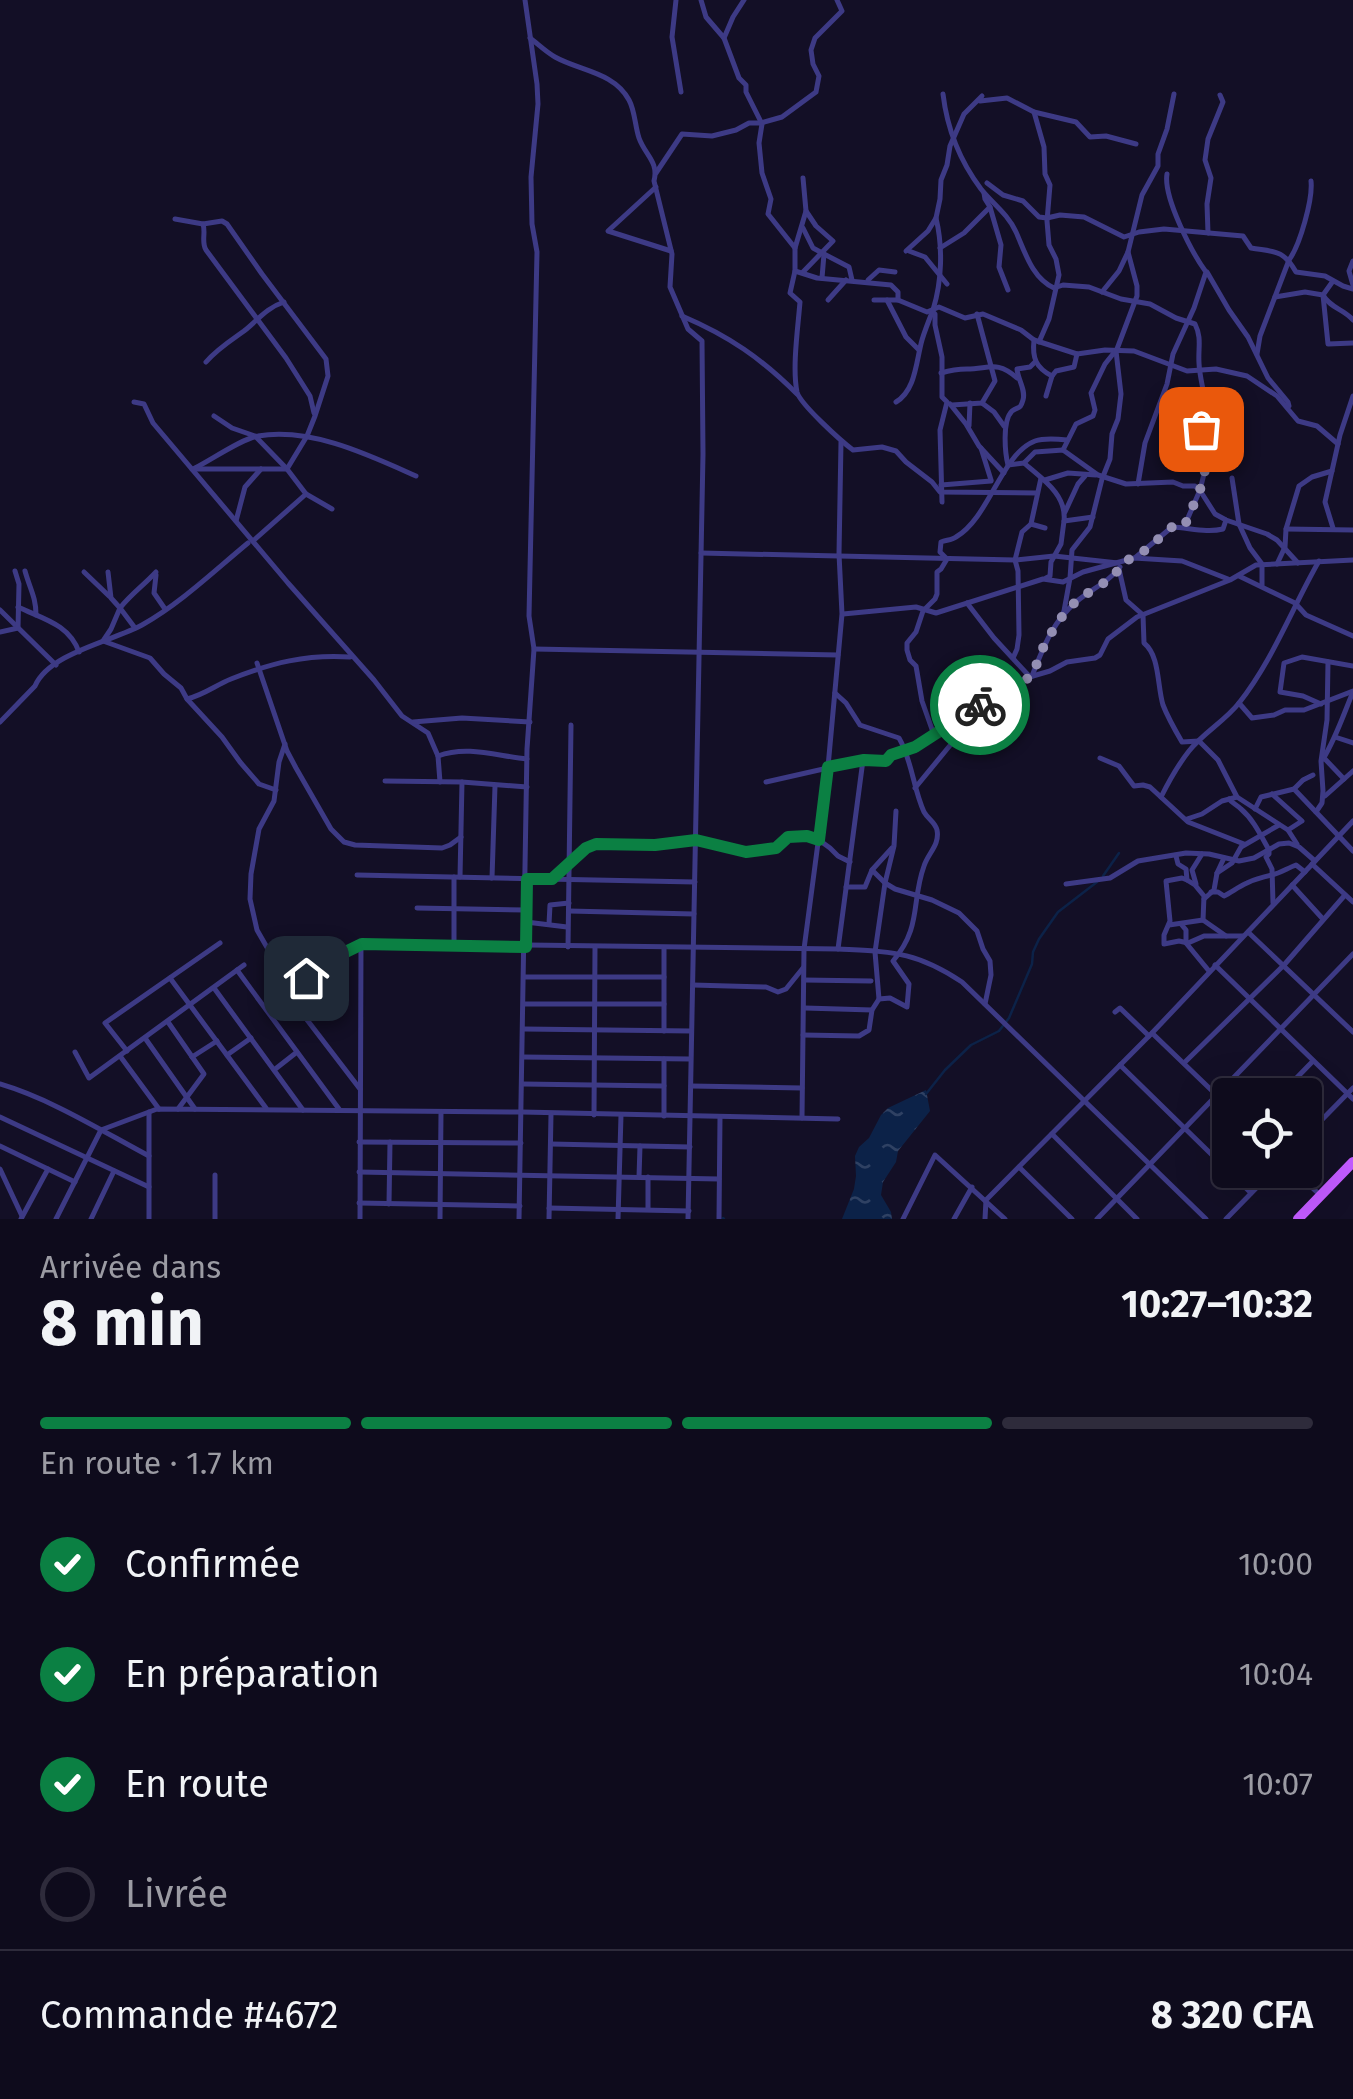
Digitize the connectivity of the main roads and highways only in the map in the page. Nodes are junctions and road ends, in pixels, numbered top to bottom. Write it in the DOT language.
graph roads {
  1 [pos="1353,1162"];
  2 [pos="1298,1219"];
  1 -- 2 [label="main road"];
}
